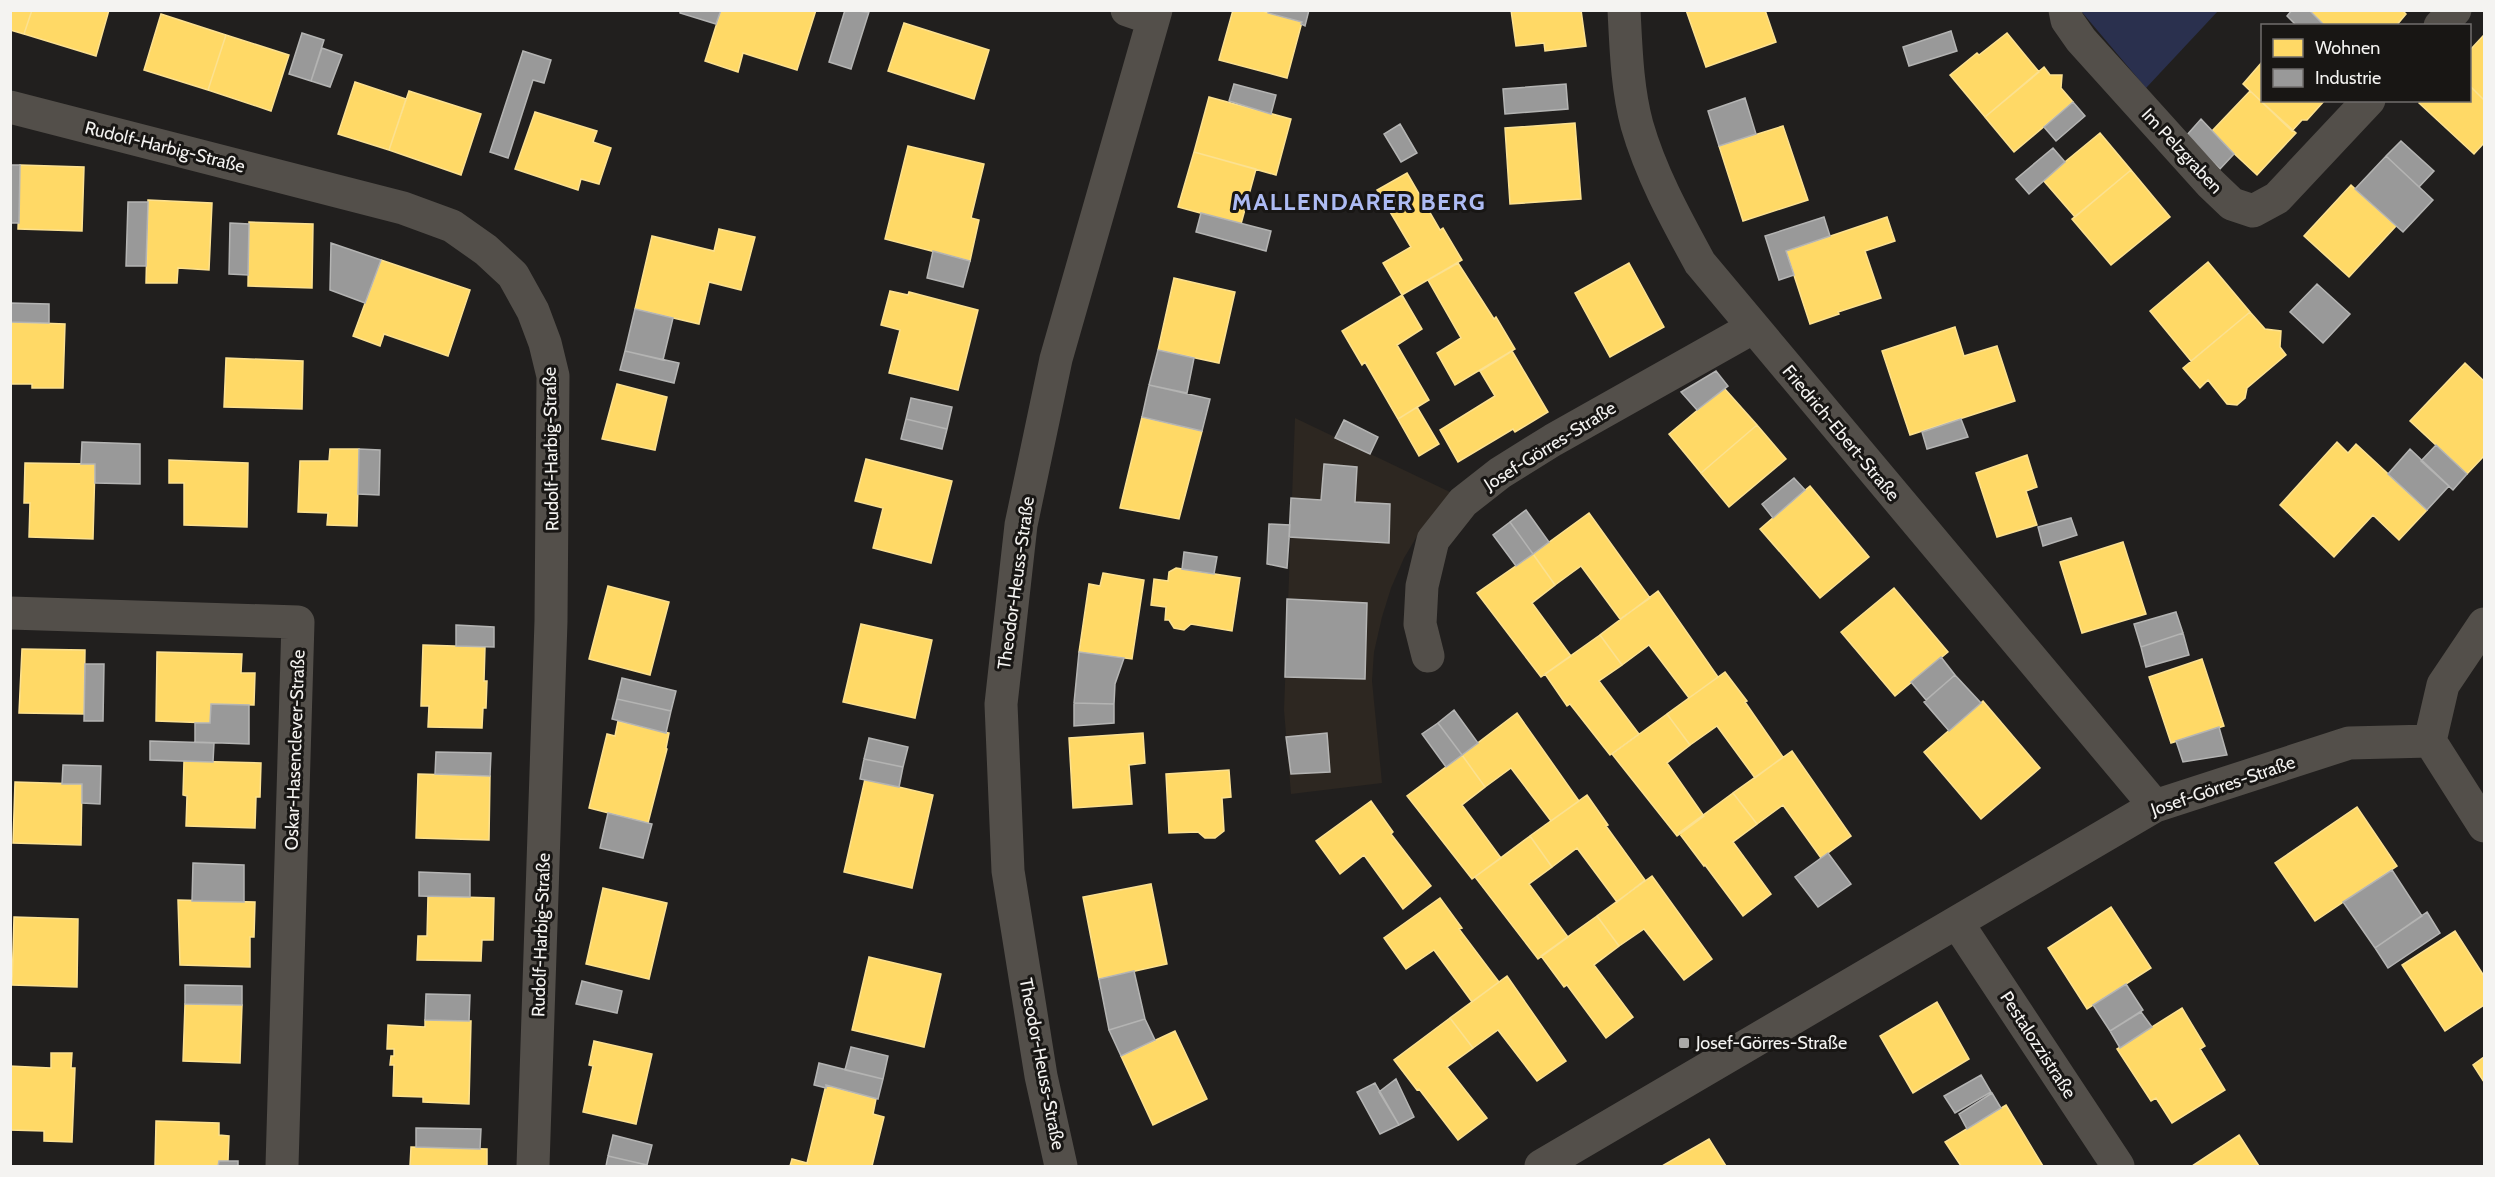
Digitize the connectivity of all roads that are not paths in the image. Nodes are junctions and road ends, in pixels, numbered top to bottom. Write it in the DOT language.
graph roads {
  1 [pos="1624,10"];
  2 [pos="2065,10"];
  3 [pos="2455,10"];
  4 [pos="1145,13"];
  5 [pos="2442,24"];
  6 [pos="2367,102"];
  7 [pos="10,107"];
  8 [pos="1752,328"];
  9 [pos="10,613"];
  10 [pos="2484,624"];
  11 [pos="1428,656"];
  12 [pos="2430,741"];
  13 [pos="2155,806"];
  14 [pos="2484,826"];
  15 [pos="1958,924"];
  16 [pos="1545,1165"];
  17 [pos="282,1167"];
  18 [pos="533,1167"];
  19 [pos="1061,1167"];
  20 [pos="2118,1167"];
  1 -- 8 [label="street, Friedrich-Ebert-Straße"];
  2 -- 6 [label="street, Im Pelzgraben"];
  3 -- 5 [label="street"];
  4 -- 19 [label="street, Theodor-Heuss-Straße"];
  7 -- 18 [label="street, Rudolf-Harbig-Straße"];
  8 -- 11 [label="street, Josef-Görres-Straße"];
  8 -- 13 [label="street, Friedrich-Ebert-Straße"];
  9 -- 17 [label="street, Oskar-Hasenclever-Straße"];
  10 -- 12 [label="street"];
  12 -- 13 [label="street, Josef-Görres-Straße"];
  12 -- 14 [label="street"];
  13 -- 15 [label="street, Josef-Görres-Straße"];
  15 -- 16 [label="street, Josef-Görres-Straße"];
  15 -- 20 [label="street, Pestalozzistraße"];
}
